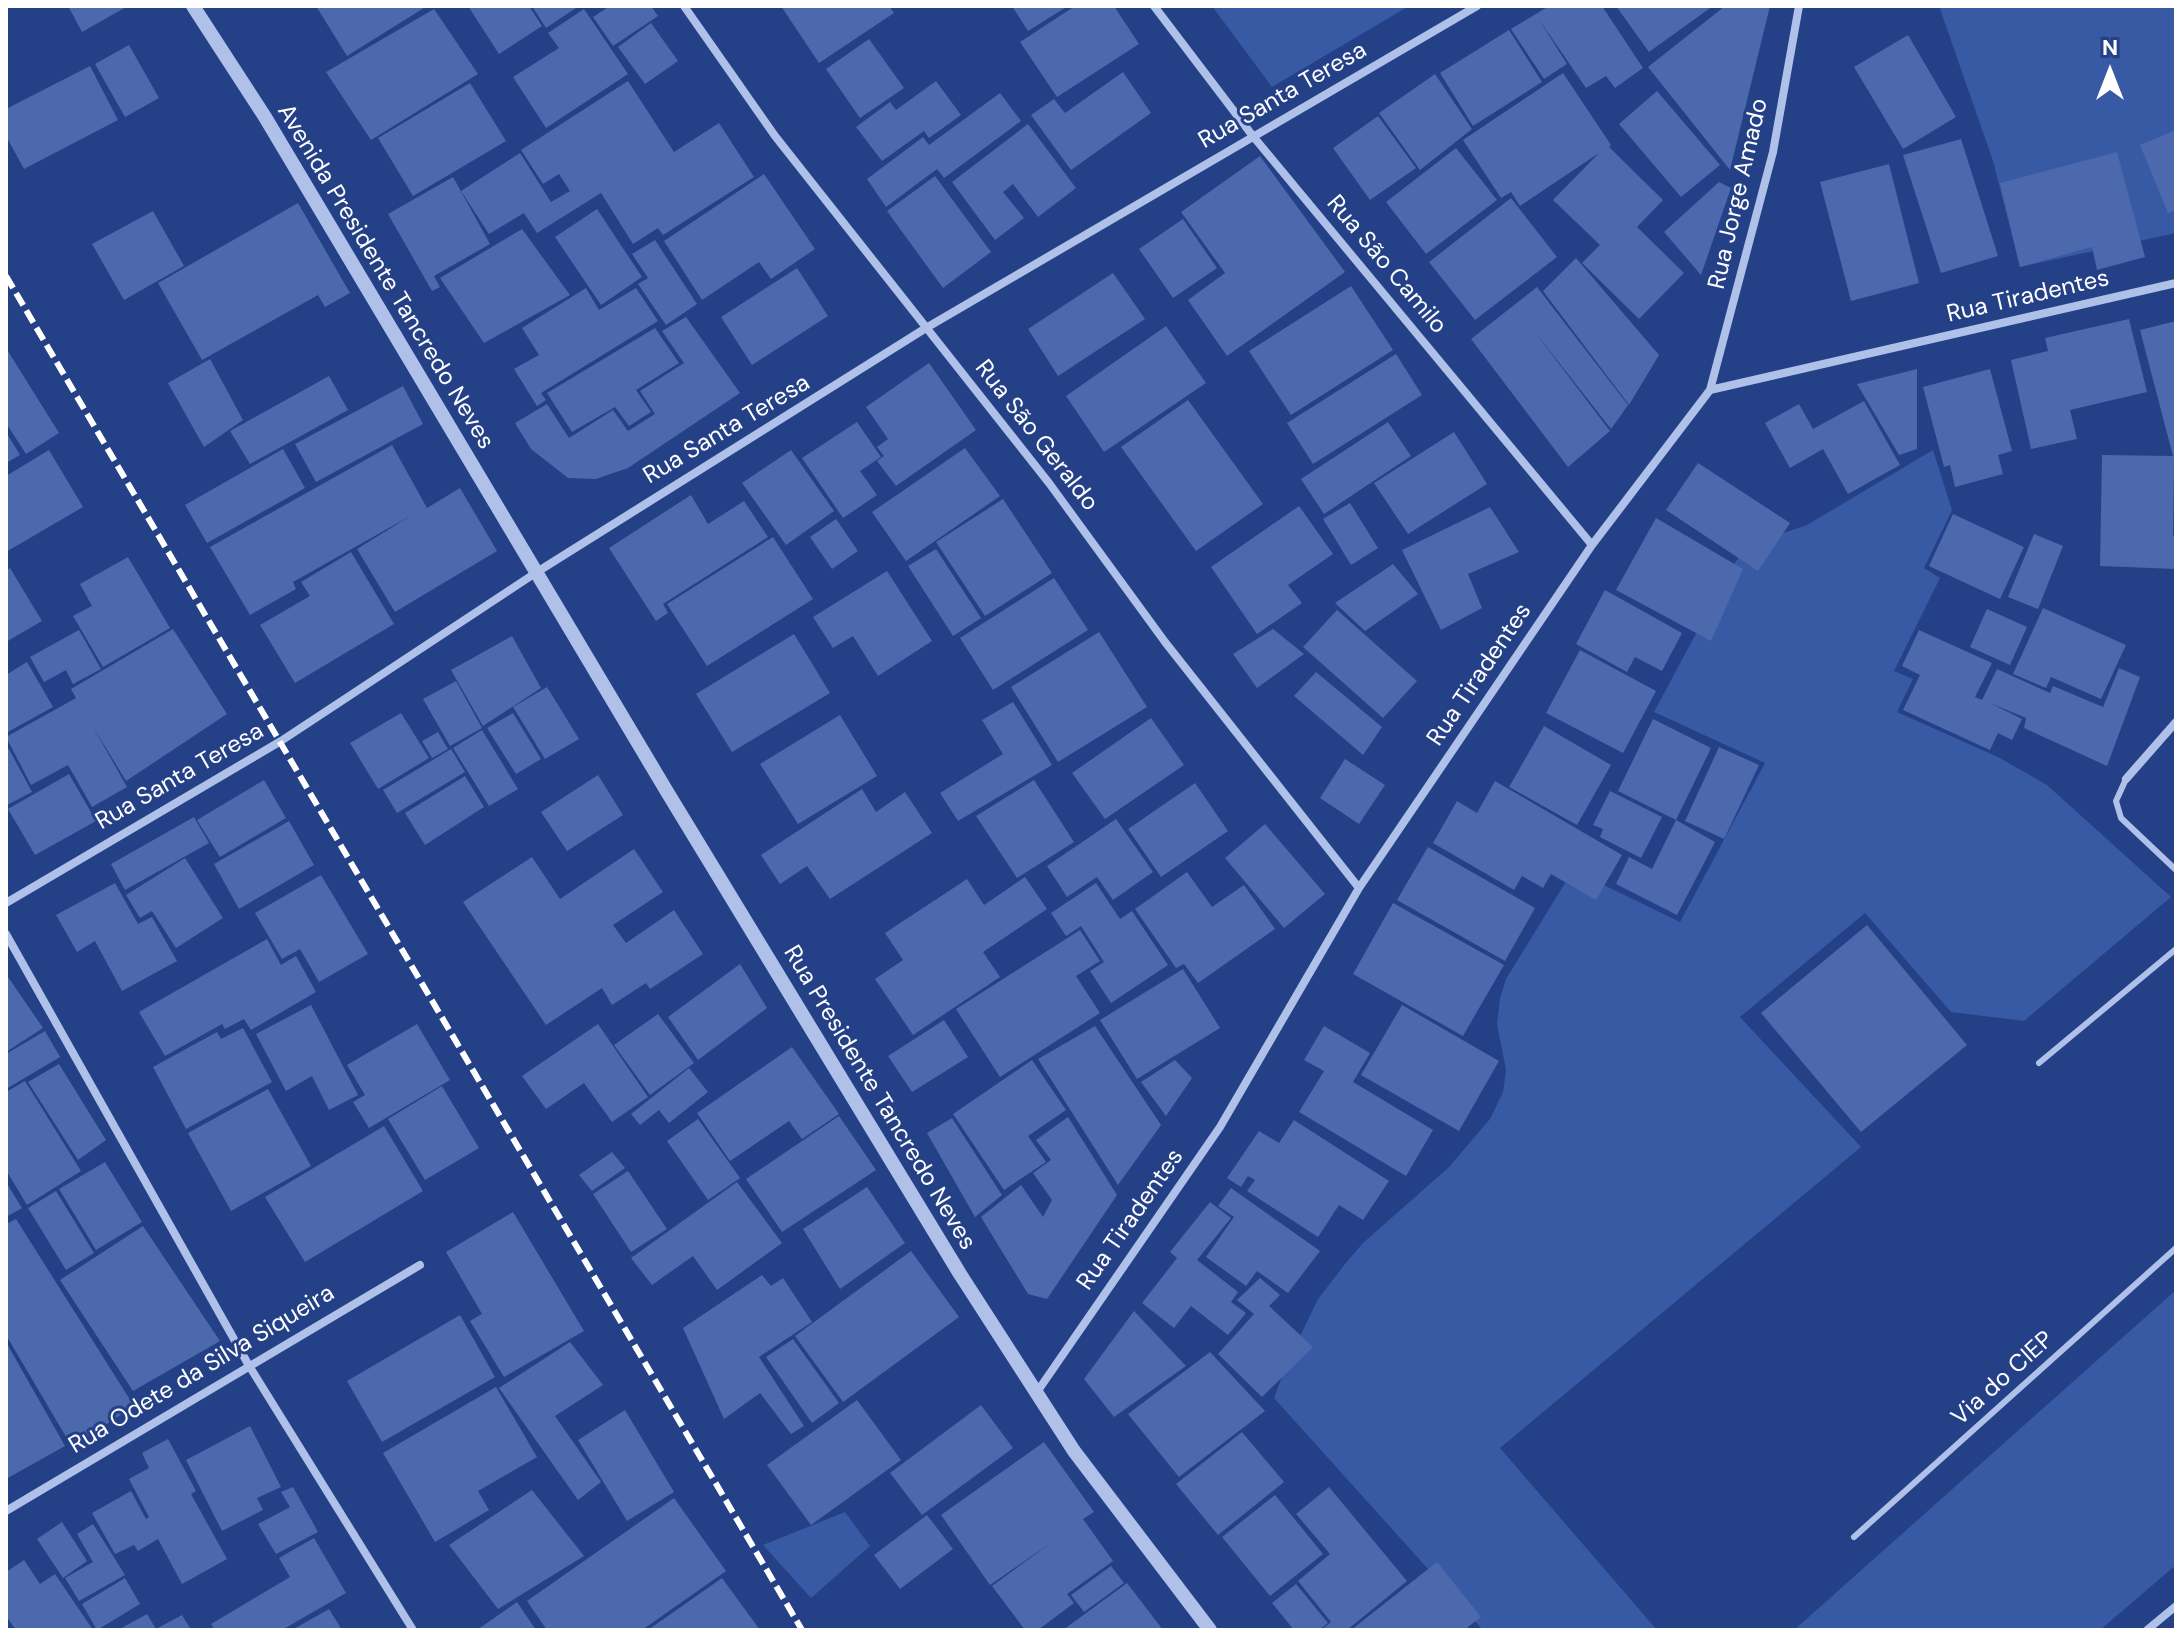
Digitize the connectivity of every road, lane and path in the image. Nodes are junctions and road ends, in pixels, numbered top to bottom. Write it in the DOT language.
graph roads {
  1 [pos="193,6"];
  2 [pos="684,6"];
  3 [pos="1154,6"];
  4 [pos="1477,6"];
  5 [pos="1799,6"];
  6 [pos="1252,135"];
  7 [pos="2176,283"];
  8 [pos="926,328"];
  9 [pos="1710,390"];
  10 [pos="1592,545"];
  11 [pos="537,572"];
  12 [pos="2176,722"];
  13 [pos="2126,779"];
  14 [pos="2176,870"];
  15 [pos="1359,888"];
  16 [pos="6,903"];
  17 [pos="6,934"];
  18 [pos="2176,949"];
  19 [pos="2039,1063"];
  20 [pos="2176,1248"];
  21 [pos="420,1265"];
  22 [pos="248,1364"];
  23 [pos="1037,1392"];
  24 [pos="6,1511"];
  25 [pos="1854,1537"];
  26 [pos="2176,1606"];
  27 [pos="413,1630"];
  28 [pos="1210,1630"];
  29 [pos="2147,1630"];
  1 -- 11 [label="street, Avenida Presidente Tancredo Neves"];
  2 -- 8 [label="street, Rua São Geraldo"];
  3 -- 6 [label="street, Rua São Camilo"];
  4 -- 6 [label="street, Rua Santa Teresa"];
  5 -- 9 [label="street, Rua Jorge Amado"];
  6 -- 8 [label="street, Rua Santa Teresa"];
  6 -- 10 [label="street, Rua São Camilo"];
  7 -- 9 [label="street, Rua Tiradentes"];
  8 -- 11 [label="street, Rua Santa Teresa"];
  8 -- 15 [label="street, Rua São Geraldo"];
  9 -- 10 [label="street, Rua Tiradentes"];
  10 -- 15 [label="street, Rua Tiradentes"];
  11 -- 16 [label="street, Rua Santa Teresa"];
  11 -- 23 [label="street, Rua Presidente Tancredo Neves"];
  12 -- 13 [label="street"];
  13 -- 14 [label="lane"];
  15 -- 23 [label="street, Rua Tiradentes"];
  17 -- 22 [label="street"];
  18 -- 19 [label="lane"];
  20 -- 25 [label="lane, Via do CIEP"];
  21 -- 22 [label="street, Rua Odete da Silva Siqueira"];
  22 -- 24 [label="street, Rua Odete da Silva Siqueira"];
  22 -- 27 [label="street"];
  23 -- 28 [label="street, Rua Presidente Tancredo Neves"];
  26 -- 29 [label="street"];
}
